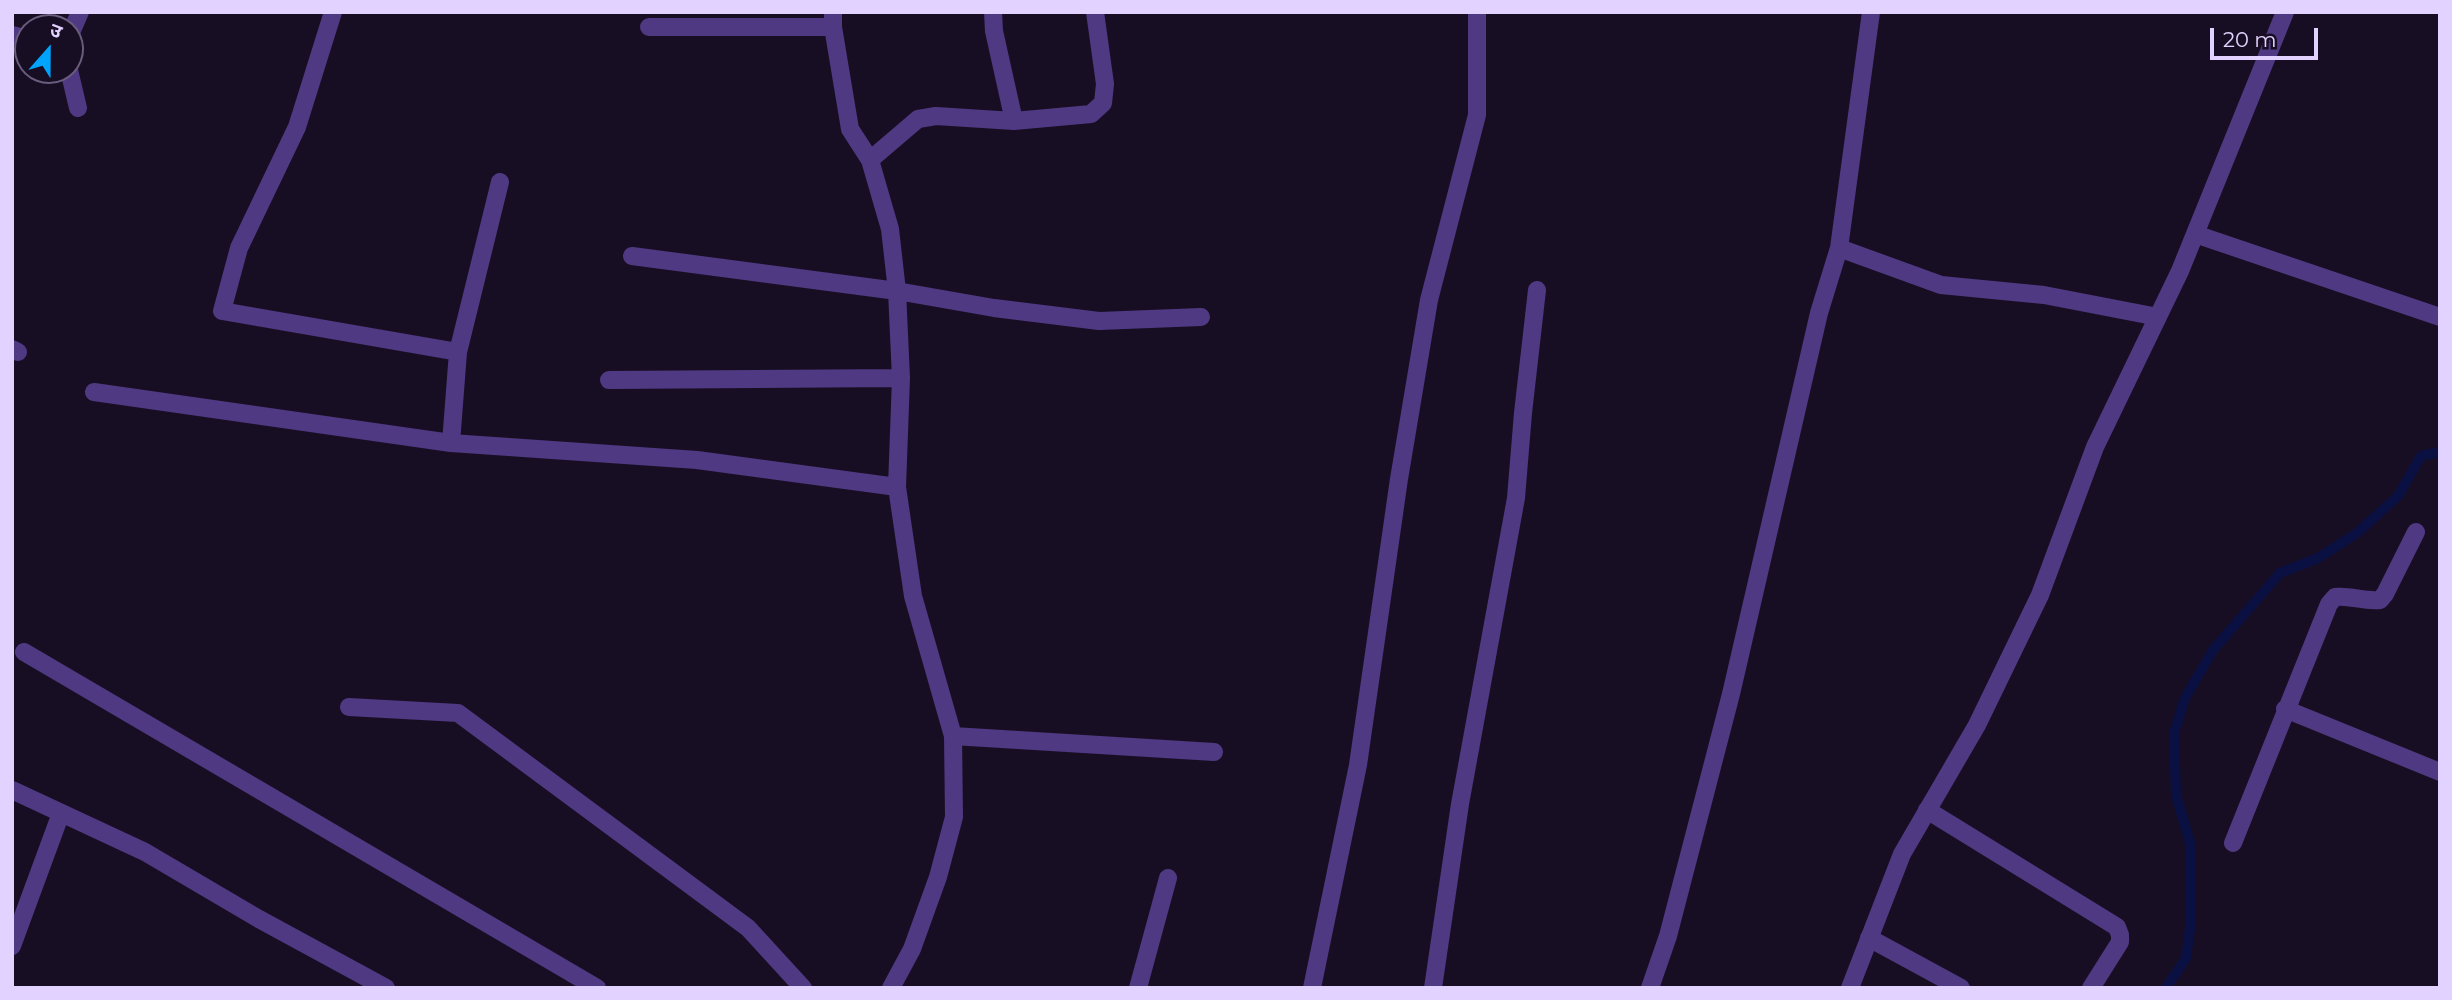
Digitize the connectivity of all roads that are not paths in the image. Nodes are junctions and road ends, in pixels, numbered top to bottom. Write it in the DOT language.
graph roads {
  1 [pos="334,12"];
  2 [pos="993,12"];
  3 [pos="1095,12"];
  4 [pos="1477,12"];
  5 [pos="1871,12"];
  6 [pos="2285,12"];
  7 [pos="833,19"];
  8 [pos="649,27"];
  9 [pos="72,84"];
  10 [pos="78,108"];
  11 [pos="1014,121"];
  12 [pos="870,160"];
  13 [pos="500,183"];
  14 [pos="2195,234"];
  15 [pos="1839,248"];
  16 [pos="632,256"];
  17 [pos="1537,290"];
  18 [pos="897,291"];
  19 [pos="1201,317"];
  20 [pos="2158,317"];
  21 [pos="2440,317"];
  22 [pos="458,352"];
  23 [pos="901,377"];
  24 [pos="609,380"];
  25 [pos="94,392"];
  26 [pos="451,443"];
  27 [pos="897,487"];
  28 [pos="2416,532"];
  29 [pos="24,652"];
  30 [pos="349,707"];
  31 [pos="2285,709"];
  32 [pos="953,736"];
  33 [pos="1214,752"];
  34 [pos="2440,772"];
  35 [pos="12,790"];
  36 [pos="1927,810"];
  37 [pos="61,813"];
  38 [pos="2233,843"];
  39 [pos="1168,878"];
  40 [pos="1869,938"];
  41 [pos="12,946"];
  42 [pos="386,988"];
  43 [pos="597,988"];
  44 [pos="803,988"];
  45 [pos="891,988"];
  46 [pos="1138,988"];
  47 [pos="1312,988"];
  48 [pos="1433,988"];
  49 [pos="1650,988"];
  50 [pos="1850,988"];
  51 [pos="1961,988"];
  52 [pos="2091,988"];
  1 -- 22 [label="street"];
  2 -- 11 [label="street"];
  3 -- 11 [label="street"];
  4 -- 47 [label="street"];
  5 -- 15 [label="street"];
  6 -- 14 [label="street"];
  7 -- 8 [label="street"];
  7 -- 12 [label="street"];
  9 -- 10 [label="street"];
  11 -- 12 [label="street"];
  12 -- 18 [label="street"];
  13 -- 22 [label="street"];
  14 -- 20 [label="street"];
  14 -- 21 [label="street"];
  15 -- 20 [label="street"];
  15 -- 49 [label="street"];
  16 -- 18 [label="street"];
  17 -- 48 [label="street"];
  18 -- 19 [label="street"];
  18 -- 23 [label="street"];
  20 -- 36 [label="street"];
  22 -- 26 [label="street"];
  23 -- 24 [label="street"];
  23 -- 27 [label="street"];
  25 -- 26 [label="street"];
  26 -- 27 [label="street"];
  27 -- 32 [label="street"];
  28 -- 31 [label="street"];
  29 -- 43 [label="street"];
  30 -- 44 [label="street"];
  31 -- 34 [label="street"];
  31 -- 38 [label="street"];
  32 -- 33 [label="street"];
  32 -- 45 [label="street"];
  35 -- 37 [label="street"];
  36 -- 40 [label="street"];
  36 -- 52 [label="street"];
  37 -- 41 [label="street"];
  37 -- 42 [label="street"];
  39 -- 46 [label="street"];
  40 -- 50 [label="street"];
  40 -- 51 [label="street"];
}
